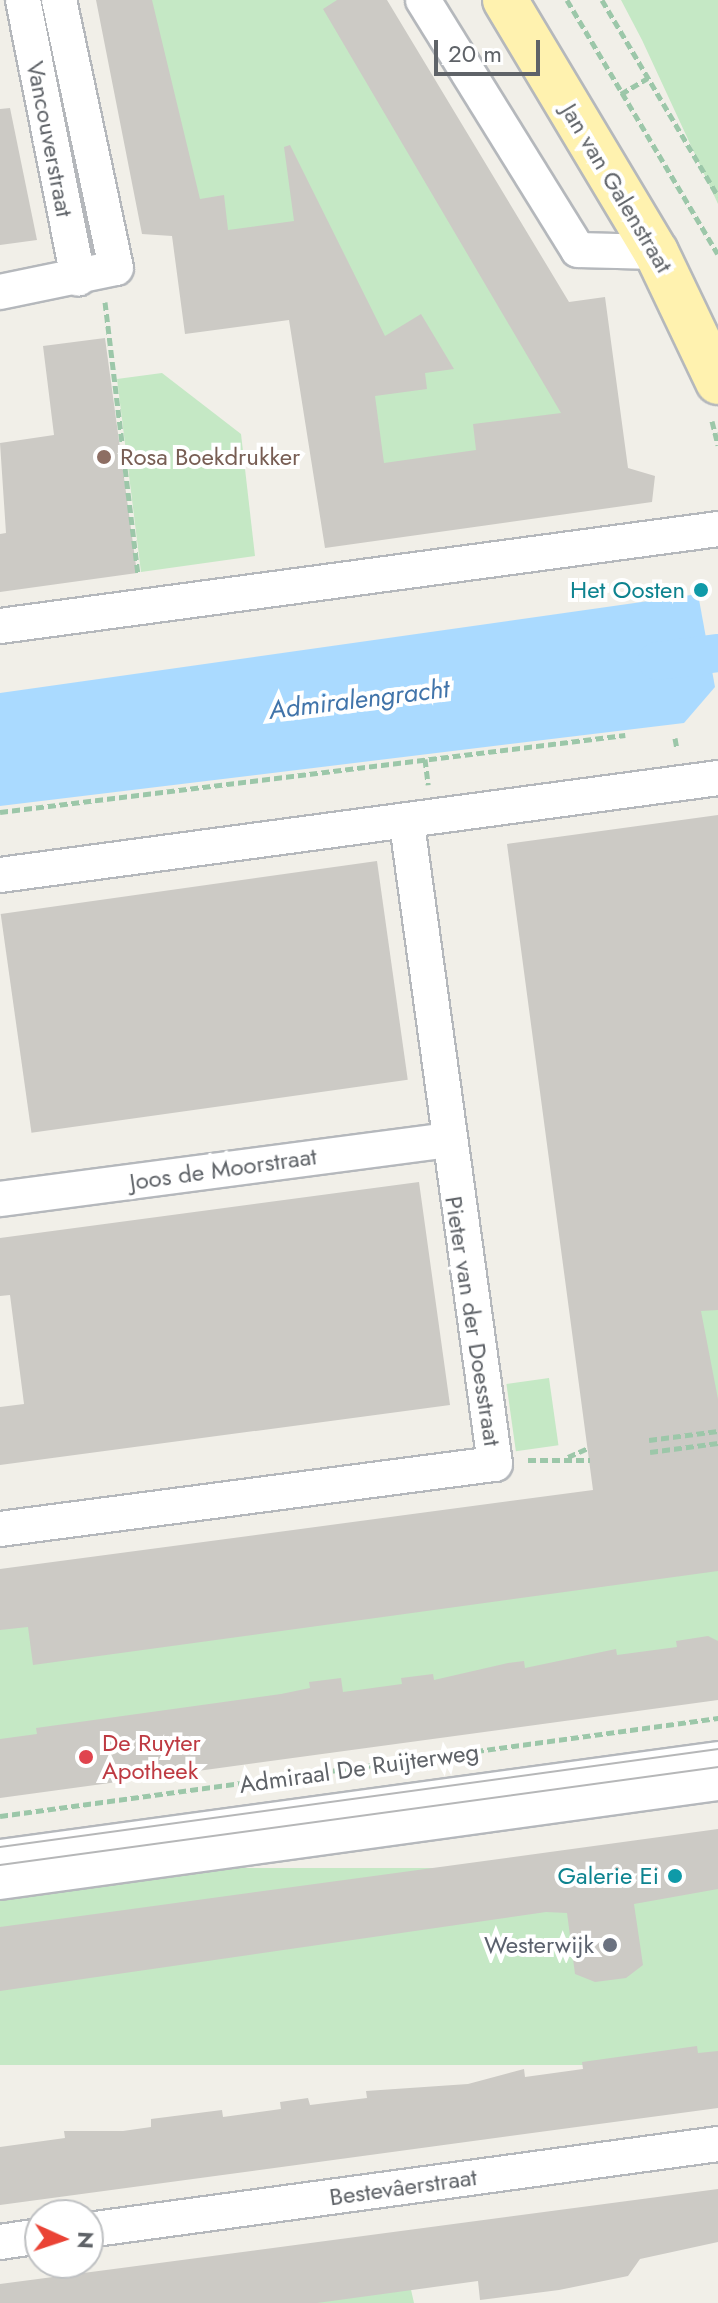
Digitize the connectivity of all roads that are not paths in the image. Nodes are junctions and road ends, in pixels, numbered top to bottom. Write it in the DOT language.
graph roads {
  1 [pos="23,0"];
  2 [pos="59,0"];
  3 [pos="423,0"];
  4 [pos="505,0"];
  5 [pos="538,0"];
  6 [pos="656,252"];
  7 [pos="98,273"];
  8 [pos="0,292"];
  9 [pos="718,315"];
  10 [pos="718,382"];
  11 [pos="718,529"];
  12 [pos="0,626"];
  13 [pos="718,778"];
  14 [pos="407,824"];
  15 [pos="0,875"];
  16 [pos="446,1140"];
  17 [pos="0,1199"];
  18 [pos="0,1529"];
  19 [pos="718,1759"];
  20 [pos="718,1783"];
  21 [pos="0,1857"];
  22 [pos="0,1882"];
  23 [pos="718,2144"];
  24 [pos="104,2228"];
  25 [pos="24,2238"];
  26 [pos="0,2242"];
  1 -- 7 [label="street, Vancouverstraat"];
  2 -- 7 [label="street, Vancouverstraat"];
  3 -- 6 [label="street"];
  4 -- 6 [label="main road, Jan van Galenstraat"];
  5 -- 9 [label="main road, Jan van Galenstraat"];
  6 -- 10 [label="main road, Jan van Galenstraat"];
  7 -- 8 [label="street"];
  11 -- 12 [label="street"];
  13 -- 14 [label="street"];
  14 -- 15 [label="street"];
  14 -- 16 [label="street, Pieter van der Doesstraat"];
  16 -- 17 [label="street, Joos de Moorstraat"];
  16 -- 18 [label="street, Pieter van der Doesstraat"];
  19 -- 21 [label="street, Admiraal De Ruijterweg"];
  20 -- 22 [label="street"];
  23 -- 24 [label="street, Bestevâerstraat"];
  25 -- 26 [label="street"];
}
